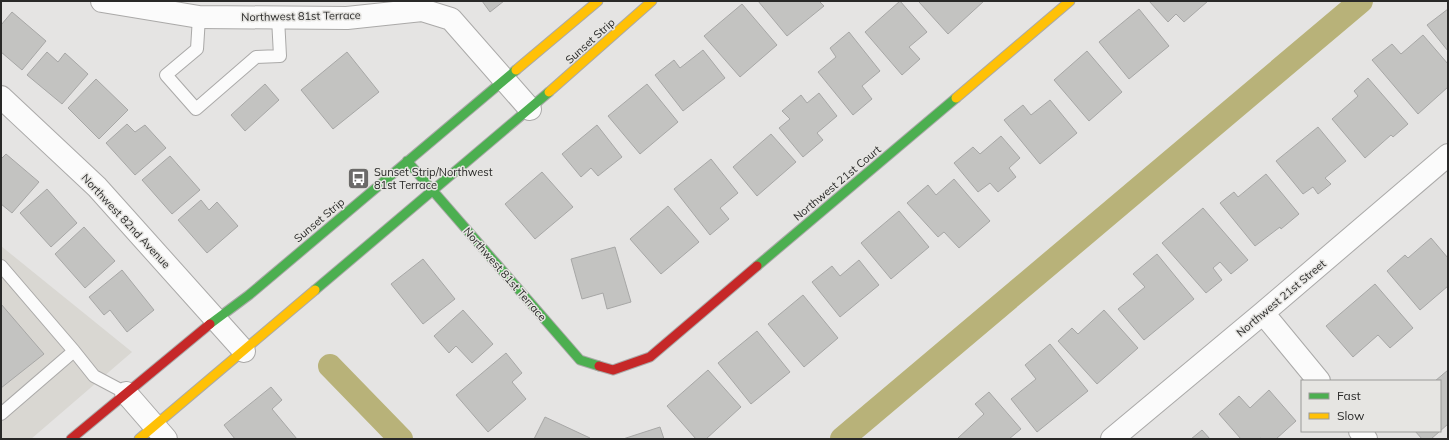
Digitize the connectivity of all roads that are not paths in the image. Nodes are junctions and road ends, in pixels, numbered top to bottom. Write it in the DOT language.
graph roads {
  1 [pos="102,1"];
  2 [pos="598,1"];
  3 [pos="652,1"];
  4 [pos="1070,1"];
  5 [pos="199,17"];
  6 [pos="278,18"];
  7 [pos="505,80"];
  8 [pos="1,97"];
  9 [pos="530,109"];
  10 [pos="1448,156"];
  11 [pos="408,161"];
  12 [pos="433,191"];
  13 [pos="1,266"];
  14 [pos="1263,313"];
  15 [pos="216,319"];
  16 [pos="74,351"];
  17 [pos="244,351"];
  18 [pos="612,370"];
  19 [pos="1318,380"];
  20 [pos="126,393"];
  21 [pos="1,414"];
  22 [pos="153,435"];
  23 [pos="71,439"];
  24 [pos="1112,439"];
  1 -- 5 [label="street, Northwest 81st Terrace"];
  2 -- 7 [label="street, Sunset Strip"];
  3 -- 9 [label="street, Sunset Strip"];
  4 -- 18 [label="street, Northwest 21st Court"];
  5 -- 6 [label="street, Northwest 81st Terrace"];
  5 -- 6 [label="lane"];
  6 -- 7 [label="street, Northwest 81st Terrace"];
  7 -- 9 [label="street, Northwest 81st Terrace"];
  7 -- 11 [label="street, Sunset Strip"];
  8 -- 15 [label="street, Northwest 82nd Avenue"];
  9 -- 12 [label="street, Sunset Strip"];
  10 -- 14 [label="street, Northwest 21st Street"];
  11 -- 12 [label="street, Northwest 81st Terrace"];
  11 -- 15 [label="street, Sunset Strip"];
  12 -- 17 [label="street, Sunset Strip"];
  12 -- 18 [label="street, Northwest 81st Terrace"];
  13 -- 16 [label="lane"];
  14 -- 19 [label="street"];
  14 -- 24 [label="street, Northwest 21st Street"];
  15 -- 17 [label="street, Northwest 82nd Avenue"];
  15 -- 20 [label="street, Sunset Strip"];
  16 -- 20 [label="lane"];
  16 -- 21 [label="lane"];
  17 -- 22 [label="street, Sunset Strip"];
  20 -- 22 [label="street"];
  20 -- 23 [label="street, Sunset Strip"];
}
